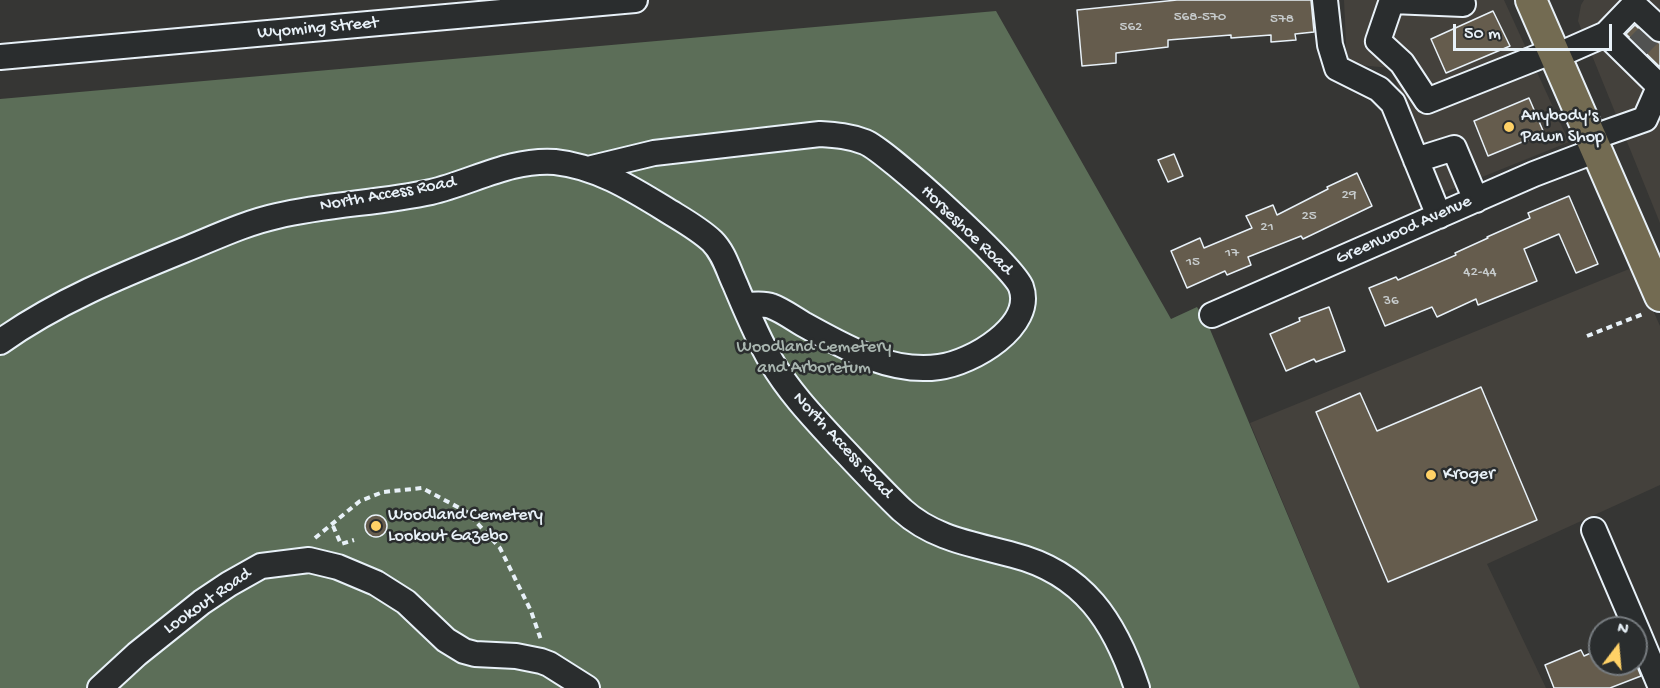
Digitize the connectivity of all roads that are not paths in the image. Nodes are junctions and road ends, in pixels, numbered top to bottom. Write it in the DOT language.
graph roads {
  1 [pos="635,0"];
  2 [pos="1325,0"];
  3 [pos="1392,0"];
  4 [pos="1531,0"];
  5 [pos="584,3"];
  6 [pos="1463,4"];
  7 [pos="1616,18"];
  8 [pos="1657,28"];
  9 [pos="1555,53"];
  10 [pos="0,57"];
  11 [pos="1660,86"];
  12 [pos="1594,144"];
  13 [pos="1416,160"];
  14 [pos="588,169"];
  15 [pos="1476,200"];
  16 [pos="1439,216"];
  17 [pos="1656,304"];
  18 [pos="744,305"];
  19 [pos="1212,315"];
  20 [pos="0,342"];
  21 [pos="1594,530"];
  22 [pos="1631,616"];
  23 [pos="1648,656"];
  24 [pos="1660,685"];
  25 [pos="100,688"];
  26 [pos="587,688"];
  27 [pos="1137,688"];
  1 -- 5 [label="street, Wyoming Street"];
  2 -- 13 [label="street"];
  3 -- 6 [label="street"];
  3 -- 9 [label="street"];
  4 -- 9 [label="main road"];
  5 -- 10 [label="street, Wyoming Street"];
  7 -- 8 [label="street"];
  7 -- 9 [label="street"];
  7 -- 11 [label="street"];
  9 -- 12 [label="main road"];
  11 -- 12 [label="street, Greenwood Avenue"];
  12 -- 15 [label="street, Greenwood Avenue"];
  12 -- 17 [label="main road"];
  13 -- 15 [label="street"];
  13 -- 16 [label="street"];
  14 -- 18 [label="street, North Access Road"];
  14 -- 18 [label="street, Horseshoe Road"];
  14 -- 20 [label="street, North Access Road"];
  15 -- 16 [label="street, Greenwood Avenue"];
  16 -- 19 [label="street, Greenwood Avenue"];
  18 -- 27 [label="street, North Access Road"];
  21 -- 22 [label="street"];
  23 -- 24 [label="street"];
  25 -- 26 [label="street, Lookout Road"];
}
